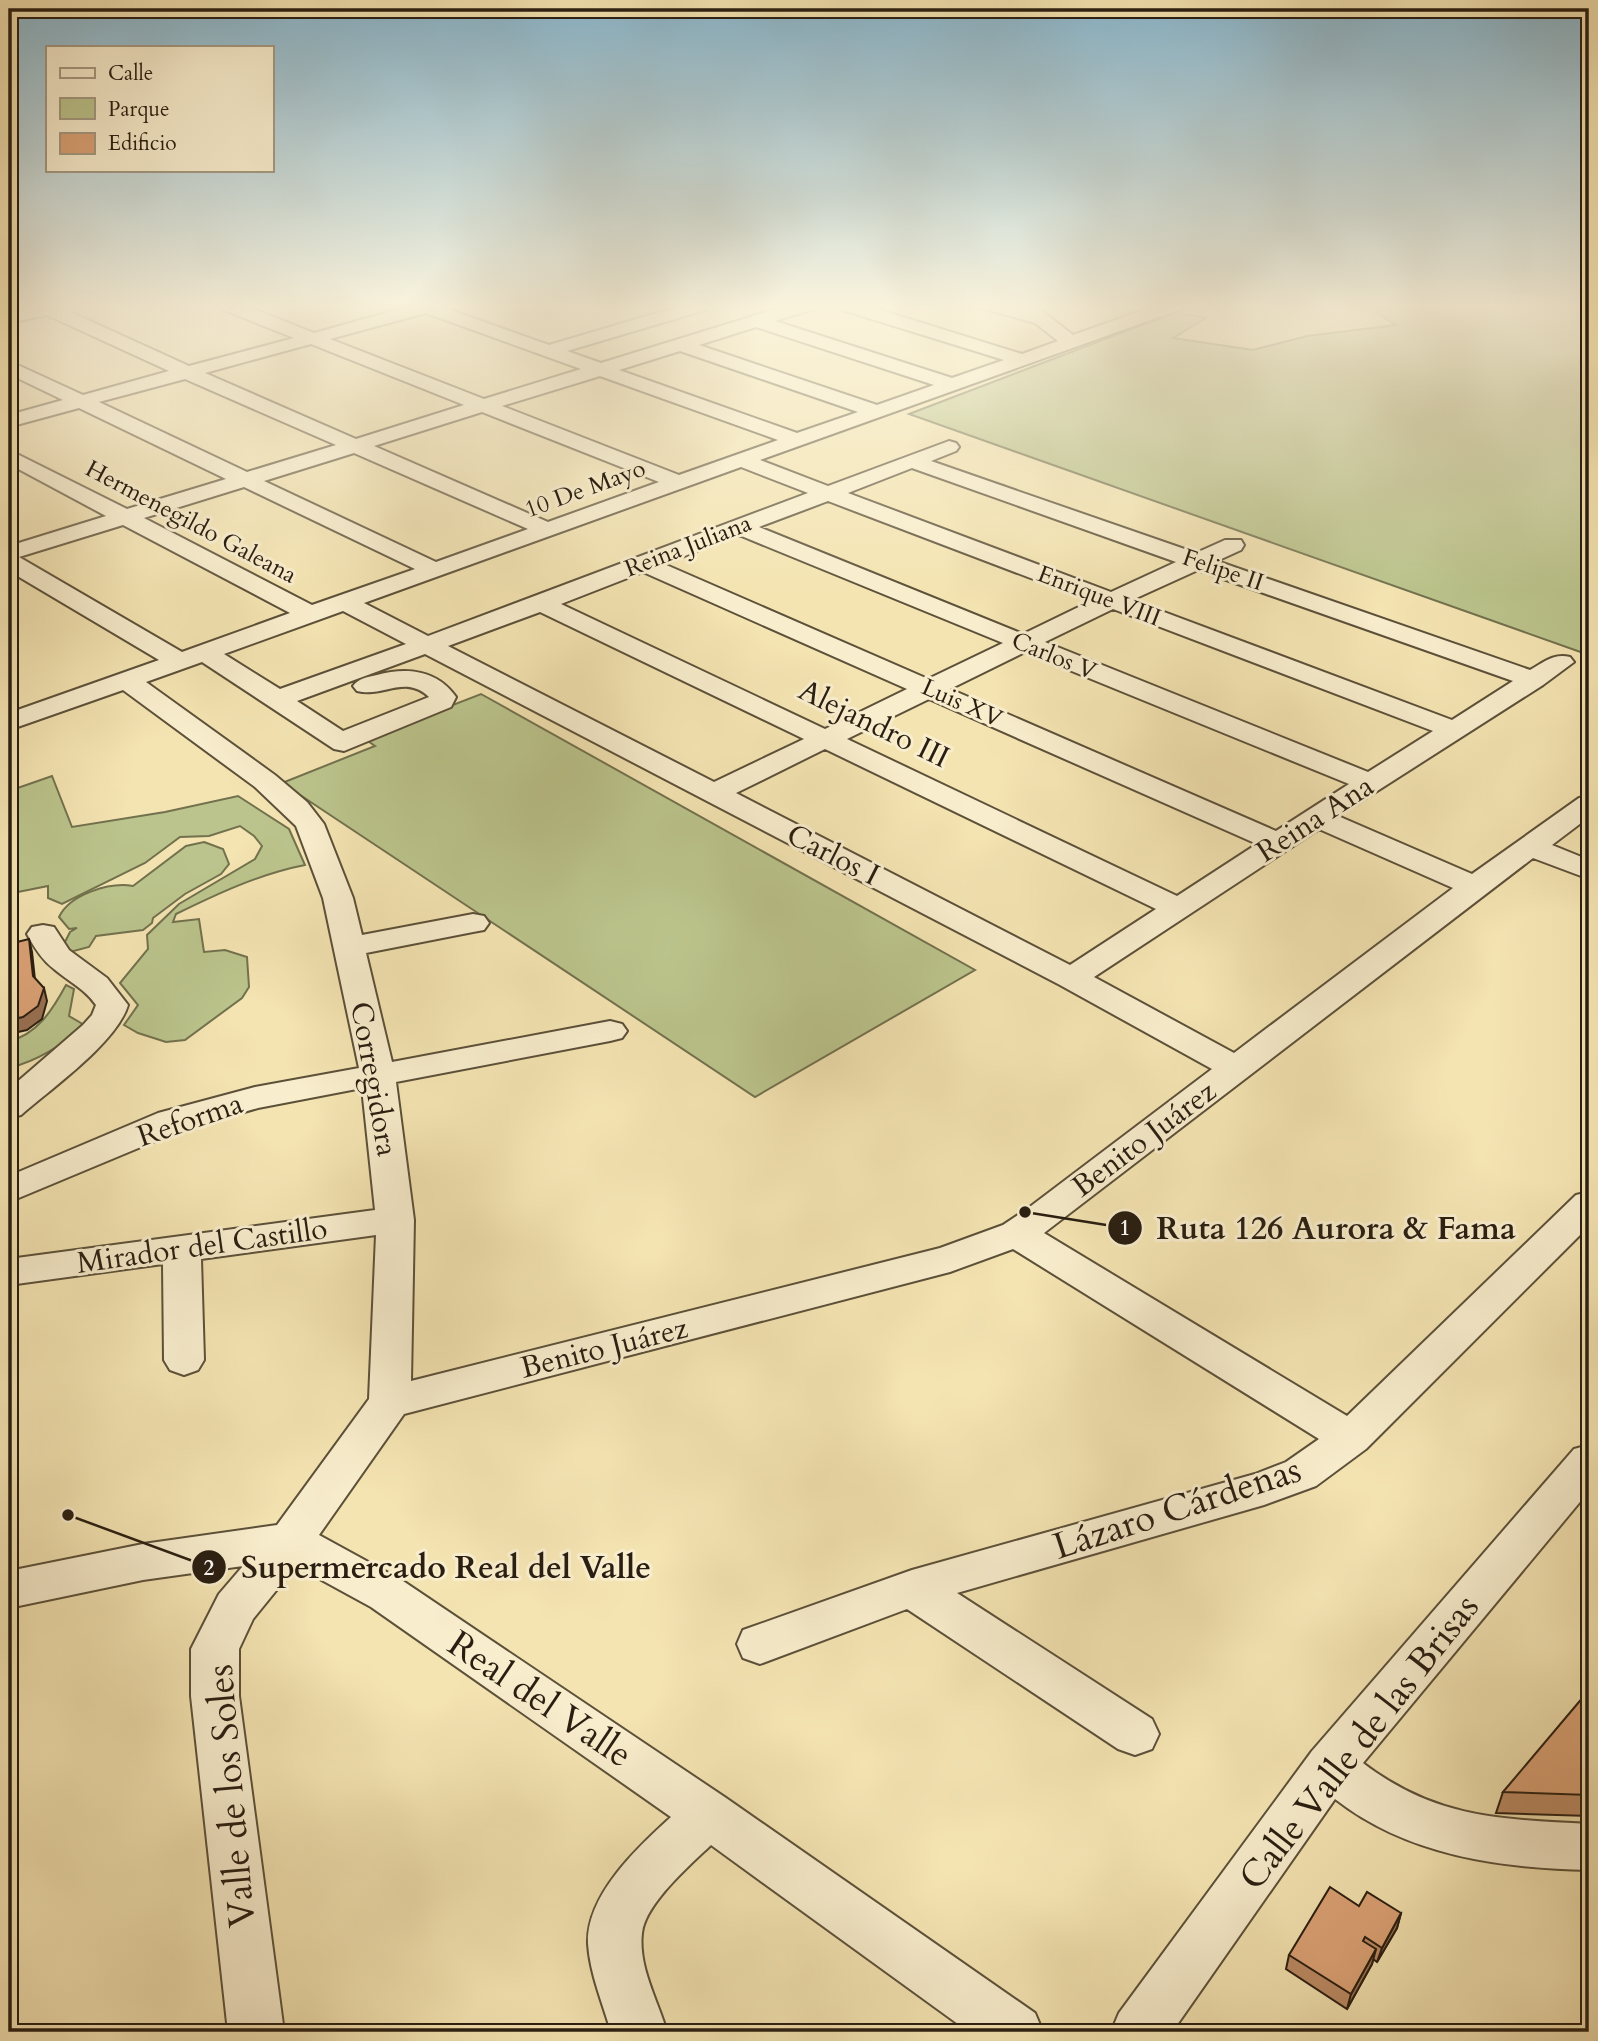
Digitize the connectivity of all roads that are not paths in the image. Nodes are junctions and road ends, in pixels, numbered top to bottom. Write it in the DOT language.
graph roads {
  1 [pos="74,399"];
  2 [pos="90,399"];
  3 [pos="250,399"];
  4 [pos="467,399"];
  5 [pos="505,399"];
  6 [pos="684,399"];
  7 [pos="842,399"];
  8 [pos="914,399"];
  9 [pos="80,402"];
  10 [pos="484,406"];
  11 [pos="879,412"];
  12 [pos="9,421"];
  13 [pos="799,441"];
  14 [pos="358,445"];
  15 [pos="949,447"];
  16 [pos="9,456"];
  17 [pos="743,461"];
  18 [pos="911,461"];
  19 [pos="246,478"];
  20 [pos="679,483"];
  21 [pos="827,492"];
  22 [pos="124,516"];
  23 [pos="738,527"];
  24 [pos="549,530"];
  25 [pos="1233,545"];
  26 [pos="9,553"];
  27 [pos="9,561"];
  28 [pos="1198,561"];
  29 [pos="644,564"];
  30 [pos="435,570"];
  31 [pos="1110,601"];
  32 [pos="346,603"];
  33 [pos="541,603"];
  34 [pos="312,615"];
  35 [pos="1023,644"];
  36 [pos="426,645"];
  37 [pos="206,653"];
  38 [pos="181,662"];
  39 [pos="1561,662"];
  40 [pos="1534,680"];
  41 [pos="128,681"];
  42 [pos="347,683"];
  43 [pos="931,689"];
  44 [pos="278,699"];
  45 [pos="403,718"];
  46 [pos="9,722"];
  47 [pos="1455,730"];
  48 [pos="828,738"];
  49 [pos="1370,783"];
  50 [pos="714,793"];
  51 [pos="1589,804"];
  52 [pos="1318,818"];
  53 [pos="1279,843"];
  54 [pos="1529,846"];
  55 [pos="1589,870"];
  56 [pos="1475,886"];
  57 [pos="1178,908"];
  58 [pos="473,923"];
  59 [pos="43,934"];
  60 [pos="349,947"];
  61 [pos="1071,978"];
  62 [pos="610,1031"];
  63 [pos="1237,1069"];
  64 [pos="378,1075"];
  65 [pos="9,1107"];
  66 [pos="9,1190"];
  67 [pos="1589,1204"];
  68 [pos="395,1220"];
  69 [pos="1016,1234"];
  70 [pos="182,1250"];
  71 [pos="9,1272"];
  72 [pos="184,1360"];
  73 [pos="390,1402"];
  74 [pos="1351,1438"];
  75 [pos="1589,1461"];
  76 [pos="290,1541"];
  77 [pos="912,1588"];
  78 [pos="9,1589"];
  79 [pos="760,1644"];
  80 [pos="1135,1734"];
  81 [pos="1330,1766"];
  82 [pos="708,1814"];
  83 [pos="1589,1847"];
  84 [pos="256,2032"];
  85 [pos="639,2032"];
  86 [pos="1015,2032"];
  87 [pos="1139,2032"];
  1 -- 9 [label="street"];
  2 -- 9 [label="street"];
  3 -- 14 [label="street"];
  4 -- 10 [label="street"];
  5 -- 10 [label="street"];
  6 -- 13 [label="street"];
  7 -- 11 [label="street"];
  8 -- 11 [label="street, 10 De Mayo"];
  9 -- 12 [label="street"];
  9 -- 19 [label="street"];
  10 -- 14 [label="street"];
  10 -- 20 [label="street"];
  11 -- 13 [label="street, 10 De Mayo"];
  13 -- 17 [label="street, 10 De Mayo"];
  14 -- 19 [label="street"];
  14 -- 24 [label="street"];
  15 -- 18 [label="street, Reina Juliana"];
  16 -- 22 [label="street, Hermenegildo Galeana"];
  17 -- 20 [label="street, 10 De Mayo"];
  17 -- 21 [label="street, Enrique VIII"];
  18 -- 21 [label="street, Reina Juliana"];
  18 -- 28 [label="street, Felipe II"];
  19 -- 22 [label="street"];
  19 -- 30 [label="street"];
  20 -- 24 [label="street, 10 De Mayo"];
  21 -- 23 [label="street, Reina Juliana"];
  21 -- 31 [label="street, Enrique VIII"];
  22 -- 26 [label="street"];
  22 -- 34 [label="street, Hermenegildo Galeana"];
  23 -- 29 [label="street, Reina Juliana"];
  23 -- 35 [label="street, Carlos V"];
  24 -- 30 [label="street, 10 De Mayo"];
  25 -- 28 [label="street"];
  27 -- 38 [label="street"];
  28 -- 31 [label="street"];
  28 -- 40 [label="street, Felipe II"];
  29 -- 33 [label="street, Reina Juliana"];
  29 -- 43 [label="street, Luis XV"];
  30 -- 32 [label="street, 10 De Mayo"];
  31 -- 35 [label="street"];
  31 -- 47 [label="street, Enrique VIII"];
  32 -- 34 [label="street, 10 De Mayo"];
  32 -- 36 [label="street, Carlos I"];
  33 -- 36 [label="street, Reina Juliana"];
  33 -- 48 [label="street, Alejandro III"];
  34 -- 37 [label="street, 10 De Mayo"];
  35 -- 43 [label="street"];
  35 -- 49 [label="street, Carlos V"];
  36 -- 42 [label="street, Reina Juliana"];
  36 -- 50 [label="street, Carlos I"];
  37 -- 38 [label="street, 10 De Mayo"];
  37 -- 44 [label="street"];
  38 -- 41 [label="street, 10 De Mayo"];
  39 -- 40 [label="street, Reina Ana"];
  40 -- 47 [label="street, Reina Ana"];
  41 -- 46 [label="street, 10 De Mayo"];
  41 -- 60 [label="street, Corregidora"];
  42 -- 44 [label="street"];
  42 -- 45 [label="street"];
  42 -- 45 [label="street"];
  43 -- 48 [label="street"];
  43 -- 53 [label="street, Luis XV"];
  44 -- 45 [label="street"];
  47 -- 49 [label="street, Reina Ana"];
  48 -- 50 [label="street"];
  48 -- 57 [label="street, Alejandro III"];
  49 -- 52 [label="street, Reina Ana"];
  50 -- 61 [label="street, Carlos I"];
  51 -- 54 [label="street, Benito Juárez"];
  52 -- 53 [label="street, Reina Ana"];
  52 -- 56 [label="street"];
  53 -- 57 [label="street, Reina Ana"];
  54 -- 55 [label="street"];
  54 -- 56 [label="street, Benito Juárez"];
  56 -- 63 [label="street, Benito Juárez"];
  57 -- 61 [label="street, Reina Ana"];
  58 -- 60 [label="street"];
  59 -- 65 [label="street"];
  60 -- 64 [label="street, Corregidora"];
  61 -- 63 [label="street, Carlos I"];
  62 -- 64 [label="street, Reforma"];
  63 -- 69 [label="street, Benito Juárez"];
  64 -- 66 [label="street, Reforma"];
  64 -- 68 [label="street, Corregidora"];
  67 -- 74 [label="street, Lázaro Cárdenas"];
  68 -- 70 [label="street, Mirador del Castillo"];
  68 -- 73 [label="street, Corregidora"];
  69 -- 73 [label="street, Benito Juárez"];
  69 -- 74 [label="street"];
  70 -- 71 [label="street, Mirador del Castillo"];
  70 -- 72 [label="street"];
  73 -- 76 [label="street"];
  74 -- 77 [label="street, Lázaro Cárdenas"];
  75 -- 81 [label="street, Calle Valle de las Brisas"];
  76 -- 78 [label="street"];
  76 -- 82 [label="street, Real del Valle"];
  76 -- 84 [label="street, Valle de los Soles"];
  77 -- 79 [label="street, Lázaro Cárdenas"];
  77 -- 80 [label="street"];
  81 -- 83 [label="street"];
  81 -- 87 [label="street, Calle Valle de las Brisas"];
  82 -- 85 [label="street"];
  82 -- 86 [label="street, Real del Valle"];
}
